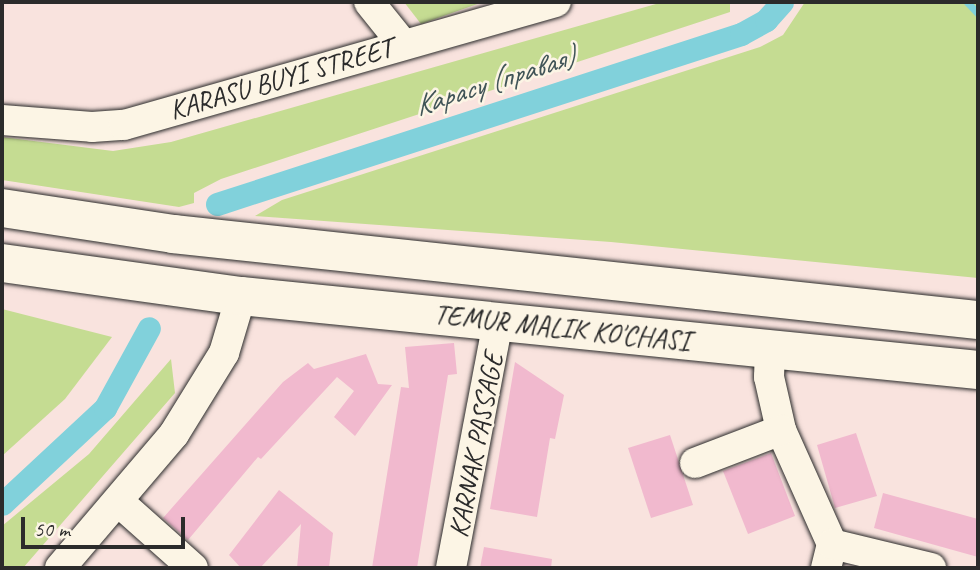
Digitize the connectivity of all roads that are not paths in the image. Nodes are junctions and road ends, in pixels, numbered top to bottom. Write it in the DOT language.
graph roads {
  1 [pos="369,2"];
  2 [pos="556,2"];
  3 [pos="402,43"];
  4 [pos="2,120"];
  5 [pos="2,208"];
  6 [pos="2,263"];
  7 [pos="241,296"];
  8 [pos="978,320"];
  9 [pos="498,321"];
  10 [pos="770,349"];
  11 [pos="978,370"];
  12 [pos="781,430"];
  13 [pos="695,463"];
  14 [pos="119,502"];
  15 [pos="829,556"];
  16 [pos="60,568"];
  17 [pos="193,568"];
  18 [pos="451,568"];
  19 [pos="931,568"];
  1 -- 3 [label="street"];
  2 -- 3 [label="street, KARASU BUYI STREET"];
  3 -- 4 [label="street, KARASU BUYI STREET"];
  5 -- 8 [label="highway, TEMUR MALIK KO'CHASI"];
  6 -- 7 [label="highway, TEMUR MALIK KO'CHASI"];
  7 -- 9 [label="highway, TEMUR MALIK KO'CHASI"];
  7 -- 14 [label="street"];
  9 -- 10 [label="highway, TEMUR MALIK KO'CHASI"];
  9 -- 18 [label="street, KARNAK PASSAGE"];
  10 -- 11 [label="highway, TEMUR MALIK KO'CHASI"];
  10 -- 12 [label="street"];
  12 -- 13 [label="street"];
  12 -- 15 [label="street"];
  14 -- 16 [label="street"];
  14 -- 17 [label="street"];
  15 -- 19 [label="street"];
}
